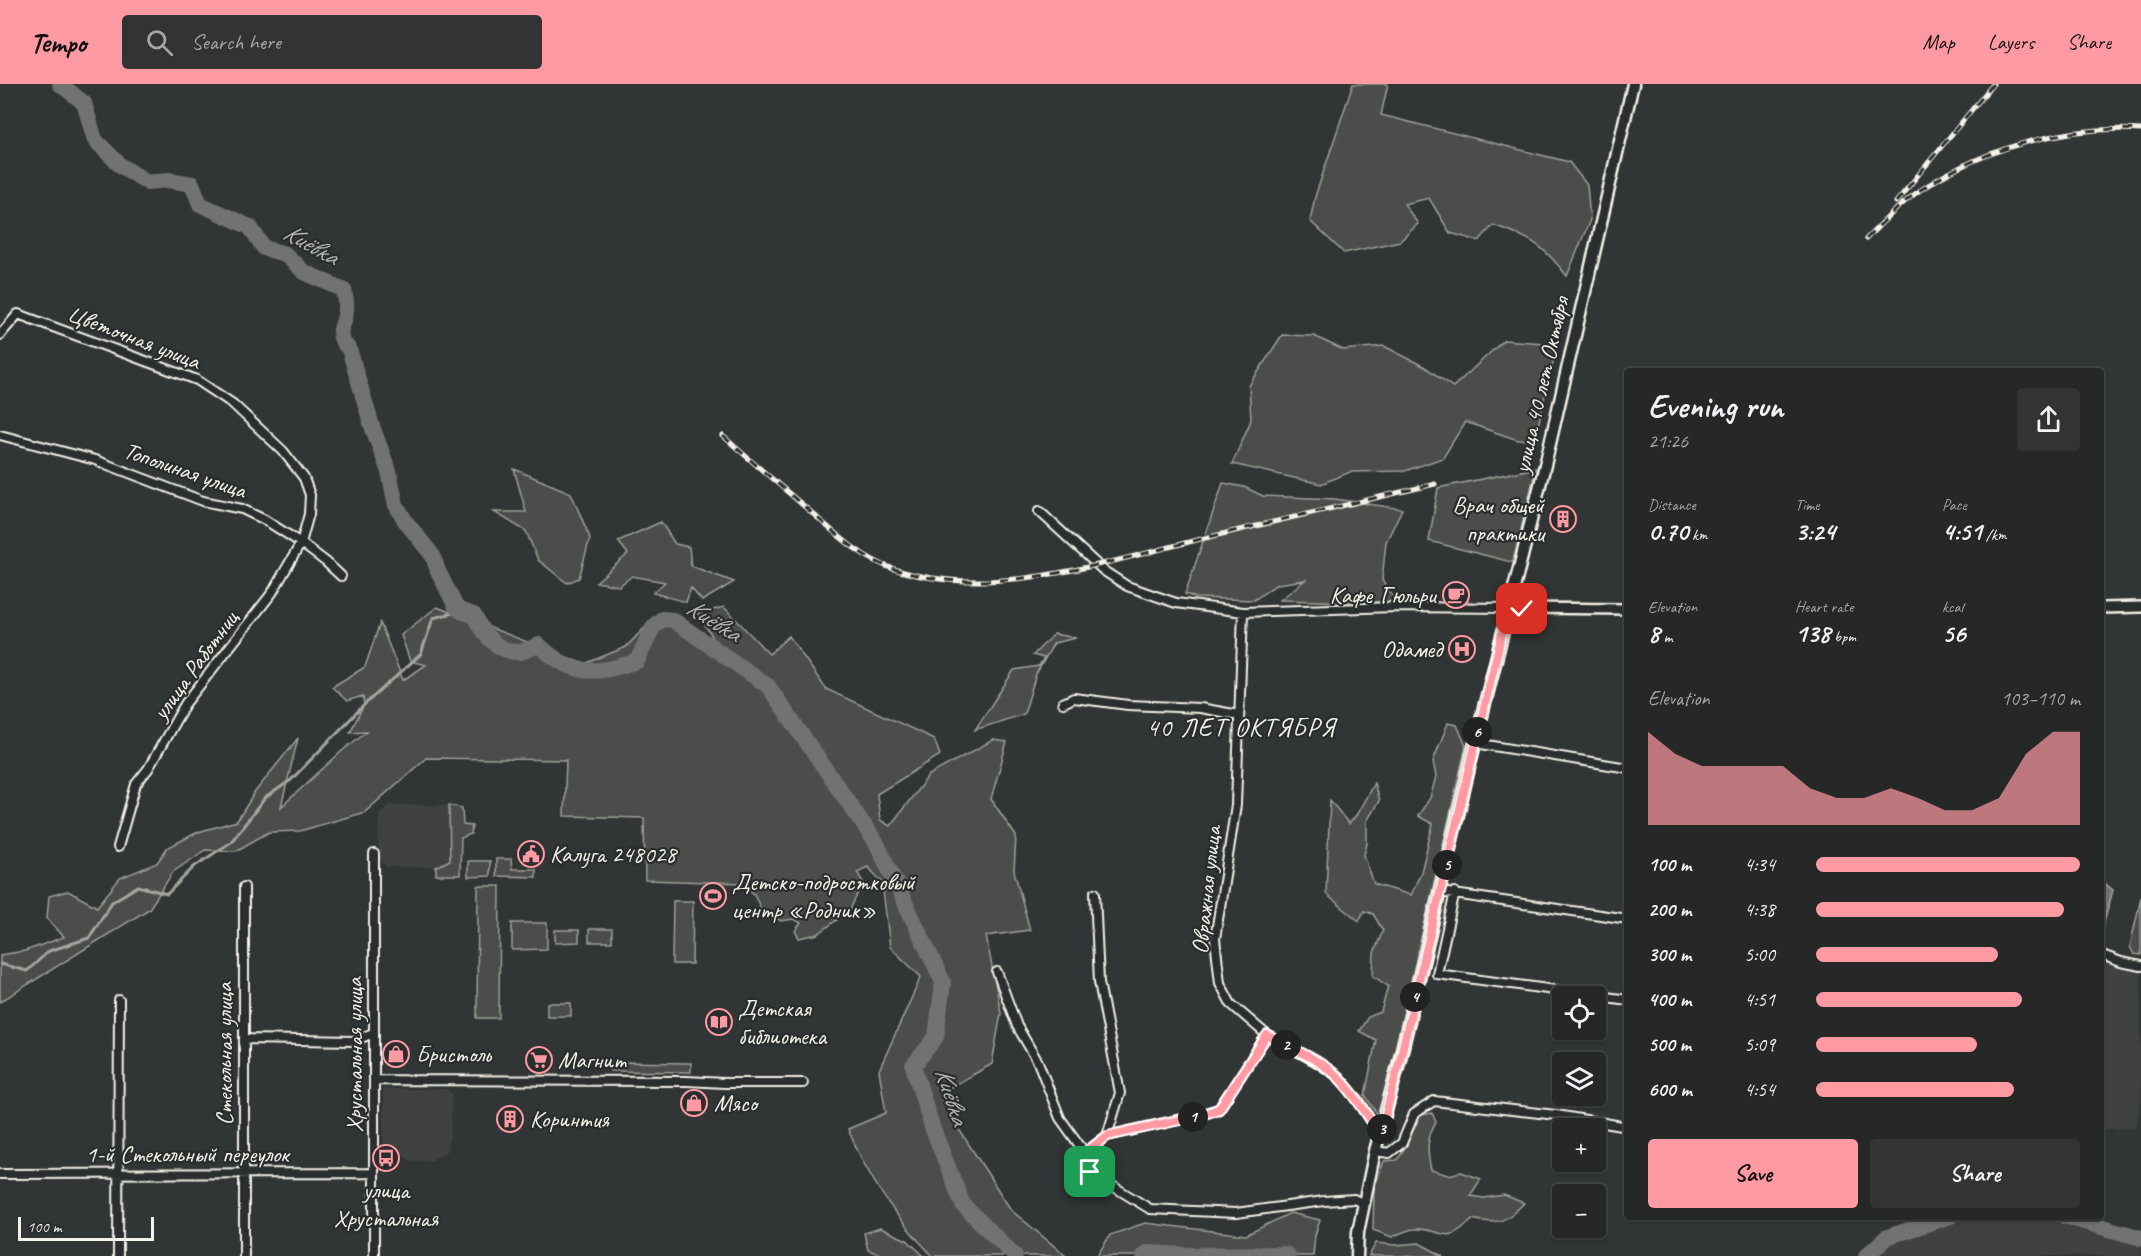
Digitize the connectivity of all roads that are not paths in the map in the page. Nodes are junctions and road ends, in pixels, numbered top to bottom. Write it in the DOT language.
graph roads {
  1 [pos="1633,84"];
  2 [pos="0,335"];
  3 [pos="0,435"];
  4 [pos="1039,511"];
  5 [pos="301,543"];
  6 [pos="341,576"];
  7 [pos="2141,607"];
  8 [pos="1508,608"];
  9 [pos="2104,608"];
  10 [pos="1624,609"];
  11 [pos="1243,612"];
  12 [pos="1063,703"];
  13 [pos="1239,715"];
  14 [pos="1475,742"];
  15 [pos="1624,767"];
  16 [pos="118,847"];
  17 [pos="374,854"];
  18 [pos="244,887"];
  19 [pos="1440,892"];
  20 [pos="1455,892"];
  21 [pos="1095,893"];
  22 [pos="1624,918"];
  23 [pos="2104,956"];
  24 [pos="2141,966"];
  25 [pos="997,972"];
  26 [pos="1624,999"];
  27 [pos="119,1000"];
  28 [pos="373,1033"];
  29 [pos="1267,1035"];
  30 [pos="244,1039"];
  31 [pos="374,1080"];
  32 [pos="803,1083"];
  33 [pos="1624,1126"];
  34 [pos="1381,1133"];
  35 [pos="1107,1136"];
  36 [pos="1376,1151"];
  37 [pos="1085,1153"];
  38 [pos="244,1173"];
  39 [pos="373,1173"];
  40 [pos="0,1174"];
  41 [pos="117,1174"];
  42 [pos="1364,1203"];
  43 [pos="118,1256"];
  44 [pos="243,1256"];
  45 [pos="374,1256"];
  46 [pos="1357,1256"];
  1 -- 8 [label="main road, улица 40 лет Октября"];
  2 -- 5 [label="street, Цветочная улица"];
  3 -- 5 [label="street, Тополиная улица"];
  4 -- 11 [label="street"];
  5 -- 6 [label="street, Тополиная улица"];
  5 -- 16 [label="street, улица Работниц"];
  7 -- 9 [label="street"];
  8 -- 10 [label="street"];
  8 -- 11 [label="street"];
  8 -- 14 [label="main road, улица 40 лет Октября"];
  11 -- 13 [label="street, Овражная улица"];
  12 -- 13 [label="street"];
  13 -- 29 [label="street, Овражная улица"];
  14 -- 15 [label="street"];
  14 -- 19 [label="main road, улица 40 лет Октября"];
  17 -- 28 [label="street, Хрустальная улица"];
  18 -- 30 [label="street, Стекольная улица"];
  19 -- 20 [label="street"];
  19 -- 34 [label="main road, улица 40 лет Октября"];
  20 -- 22 [label="street"];
  20 -- 26 [label="street"];
  21 -- 35 [label="street"];
  23 -- 24 [label="street"];
  25 -- 37 [label="street"];
  27 -- 41 [label="street"];
  28 -- 30 [label="street"];
  28 -- 31 [label="street, Хрустальная улица"];
  29 -- 34 [label="street, Овражная улица"];
  29 -- 35 [label="street"];
  30 -- 38 [label="street, Стекольная улица"];
  31 -- 32 [label="street"];
  31 -- 39 [label="street, Хрустальная улица"];
  33 -- 36 [label="street"];
  34 -- 36 [label="main road, улица 40 лет Октября"];
  35 -- 37 [label="street"];
  36 -- 42 [label="main road, улица 40 лет Октября"];
  37 -- 42 [label="street"];
  38 -- 39 [label="street, 1-й Стекольный переулок"];
  38 -- 41 [label="street, 1-й Стекольный переулок"];
  38 -- 44 [label="street, Стекольная улица"];
  39 -- 45 [label="street, Хрустальная улица"];
  40 -- 41 [label="street, 1-й Стекольный переулок"];
  41 -- 43 [label="street"];
  42 -- 46 [label="main road, улица 40 лет Октября"];
}
